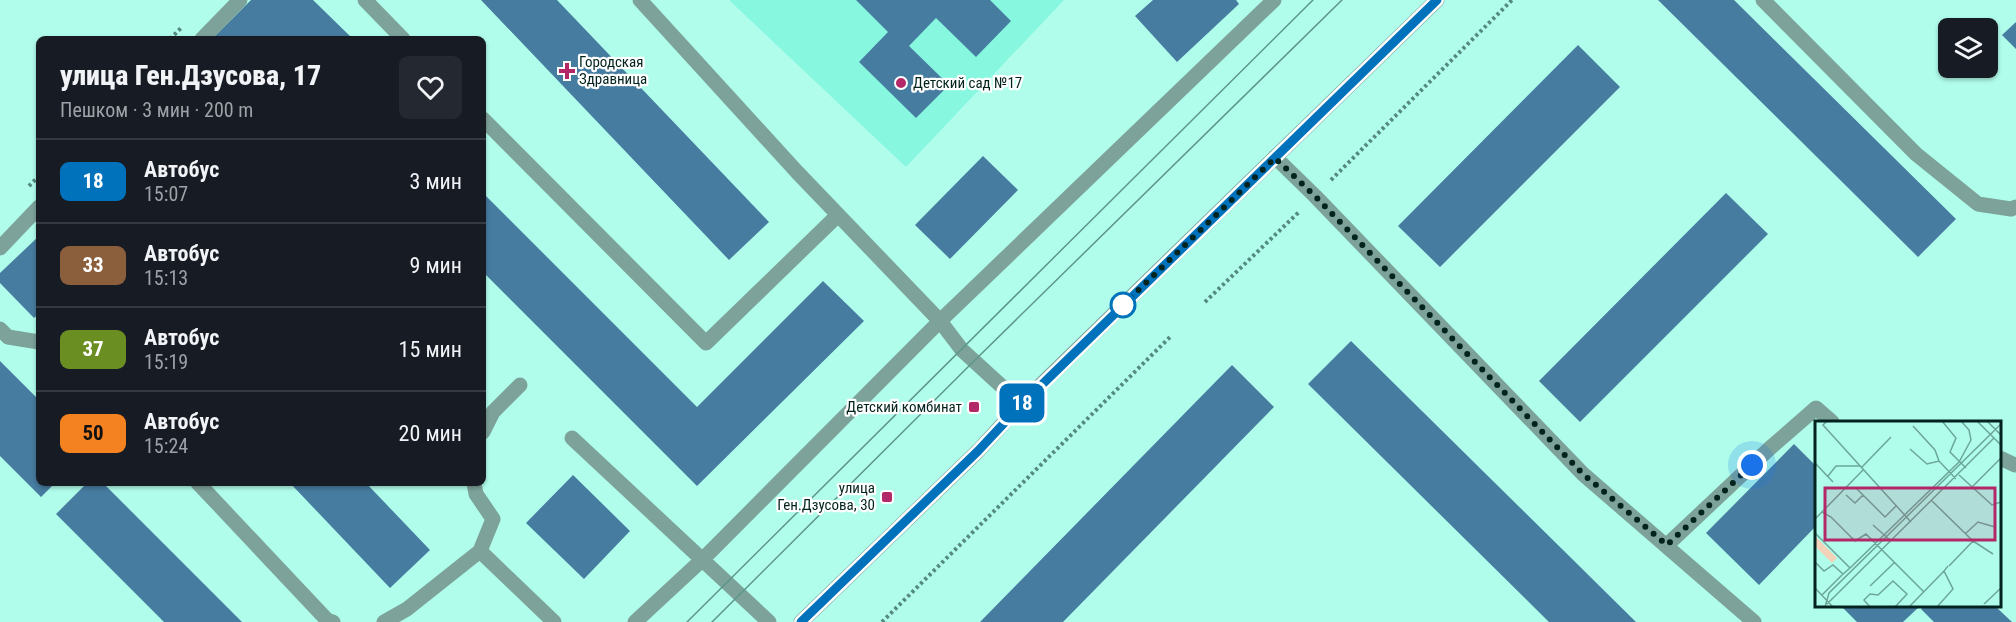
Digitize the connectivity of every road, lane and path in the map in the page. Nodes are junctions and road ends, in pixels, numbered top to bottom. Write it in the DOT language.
graph roads {
  1 [pos="240,0"];
  2 [pos="365,0"];
  3 [pos="640,0"];
  4 [pos="1274,0"];
  5 [pos="1437,0"];
  6 [pos="1512,0"];
  7 [pos="1763,0"];
  8 [pos="205,36"];
  9 [pos="400,36"];
  10 [pos="486,122"];
  11 [pos="1275,158"];
  12 [pos="1315,196"];
  13 [pos="2016,207"];
  14 [pos="36,210"];
  15 [pos="838,215"];
  16 [pos="0,248"];
  17 [pos="1205,302"];
  18 [pos="940,321"];
  19 [pos="0,329"];
  20 [pos="1170,337"];
  21 [pos="36,342"];
  22 [pos="520,385"];
  23 [pos="1021,405"];
  24 [pos="1830,421"];
  25 [pos="486,426"];
  26 [pos="572,438"];
  27 [pos="2001,458"];
  28 [pos="2015,465"];
  29 [pos="201,486"];
  30 [pos="475,486"];
  31 [pos="1667,545"];
  32 [pos="480,551"];
  33 [pos="703,558"];
  34 [pos="333,622"];
  35 [pos="384,622"];
  36 [pos="554,622"];
  37 [pos="635,622"];
  38 [pos="770,622"];
  39 [pos="801,622"];
  40 [pos="882,622"];
  41 [pos="1754,622"];
  1 -- 8 [label="street"];
  2 -- 9 [label="street"];
  3 -- 15 [label="street"];
  4 -- 18 [label="street"];
  5 -- 11 [label="street"];
  6 -- 12 [label="path"];
  7 -- 13 [label="street"];
  10 -- 15 [label="street"];
  11 -- 12 [label="street"];
  11 -- 23 [label="street"];
  12 -- 17 [label="path"];
  12 -- 31 [label="street"];
  14 -- 16 [label="street"];
  15 -- 18 [label="street"];
  18 -- 23 [label="street"];
  18 -- 33 [label="street"];
  19 -- 21 [label="street"];
  20 -- 40 [label="path"];
  22 -- 25 [label="street"];
  23 -- 39 [label="street"];
  24 -- 31 [label="street"];
  26 -- 33 [label="street"];
  27 -- 28 [label="street"];
  29 -- 34 [label="street"];
  30 -- 32 [label="street"];
  31 -- 41 [label="street"];
  32 -- 35 [label="street"];
  32 -- 36 [label="street"];
  33 -- 37 [label="street"];
  33 -- 38 [label="street"];
}
